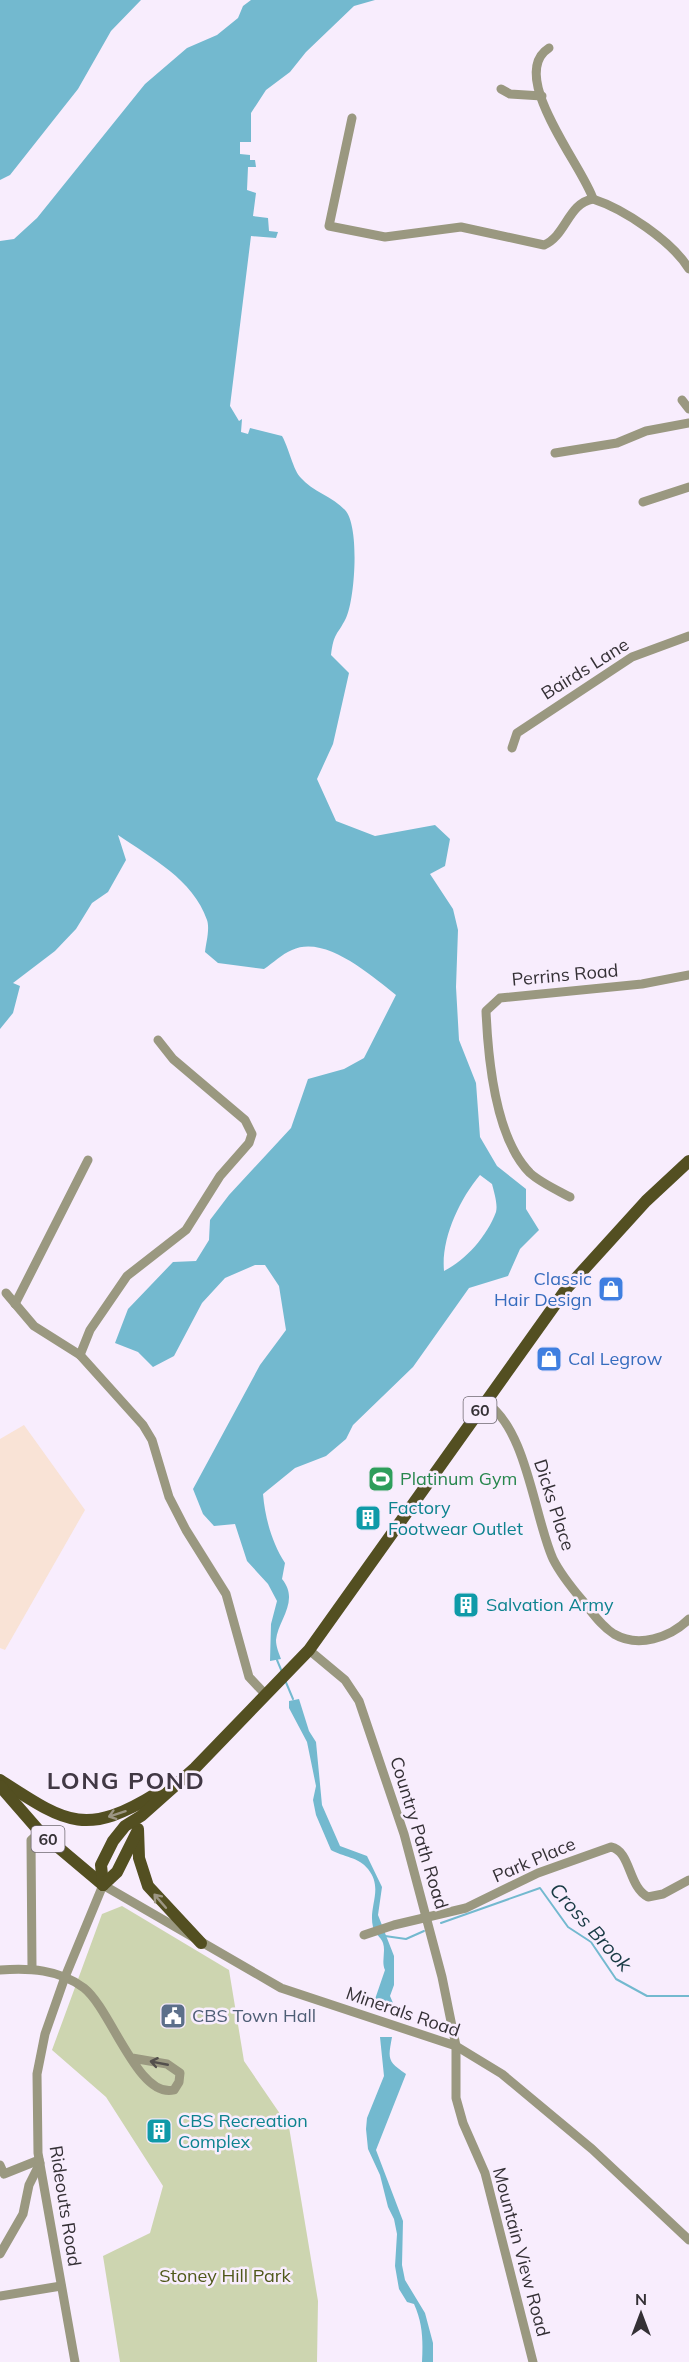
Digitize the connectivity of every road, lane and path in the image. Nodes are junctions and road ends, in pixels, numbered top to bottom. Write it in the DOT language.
graph roads {
  1 [pos="549,48"];
  2 [pos="501,89"];
  3 [pos="542,96"];
  4 [pos="352,118"];
  5 [pos="593,200"];
  6 [pos="689,269"];
  7 [pos="682,400"];
  8 [pos="689,409"];
  9 [pos="689,423"];
  10 [pos="555,453"];
  11 [pos="689,487"];
  12 [pos="643,502"];
  13 [pos="689,636"];
  14 [pos="512,747"];
  15 [pos="689,975"];
  16 [pos="158,1040"];
  17 [pos="88,1160"];
  18 [pos="689,1161"];
  19 [pos="570,1197"];
  20 [pos="6,1293"];
  21 [pos="15,1304"];
  22 [pos="80,1355"];
  23 [pos="485,1402"];
  24 [pos="689,1619"];
  25 [pos="309,1650"];
  26 [pos="268,1693"];
  27 [pos="186,1774"];
  28 [pos="0,1780"];
  29 [pos="0,1786"];
  30 [pos="141,1816"];
  31 [pos="138,1829"];
  32 [pos="40,1832"];
  33 [pos="689,1880"];
  34 [pos="103,1885"];
  35 [pos="428,1918"];
  36 [pos="368,1934"];
  37 [pos="201,1943"];
  38 [pos="32,1968"];
  39 [pos="0,1970"];
  40 [pos="65,1977"];
  41 [pos="456,2046"];
  42 [pos="132,2058"];
  43 [pos="40,2162"];
  44 [pos="1,2171"];
  45 [pos="689,2240"];
  46 [pos="0,2254"];
  47 [pos="61,2286"];
  48 [pos="0,2296"];
  49 [pos="75,2362"];
  50 [pos="533,2362"];
  1 -- 3 [label="street"];
  2 -- 3 [label="street"];
  3 -- 5 [label="street"];
  4 -- 5 [label="street"];
  5 -- 6 [label="street"];
  7 -- 8 [label="street"];
  9 -- 10 [label="street"];
  11 -- 12 [label="street"];
  13 -- 14 [label="street, Bairds Lane"];
  15 -- 19 [label="street, Perrins Road"];
  16 -- 22 [label="street"];
  17 -- 21 [label="street"];
  18 -- 23 [label="main road, 60"];
  20 -- 21 [label="street"];
  21 -- 22 [label="street"];
  22 -- 26 [label="street"];
  23 -- 24 [label="street, Dicks Place"];
  23 -- 25 [label="main road, 60"];
  25 -- 26 [label="main road, 60"];
  25 -- 35 [label="street, Country Path Road"];
  26 -- 27 [label="main road, 60"];
  27 -- 28 [label="main road, one-way"];
  27 -- 30 [label="main road, 60"];
  29 -- 32 [label="main road, 60"];
  30 -- 31 [label="main road"];
  30 -- 34 [label="main road, 60"];
  31 -- 34 [label="main road"];
  37 -- 31 [label="main road, one-way"];
  32 -- 34 [label="main road, 60"];
  32 -- 38 [label="street"];
  33 -- 35 [label="street, Park Place"];
  34 -- 37 [label="street, Minerals Road"];
  34 -- 40 [label="street, Rideouts Road"];
  35 -- 36 [label="street, Park Place"];
  35 -- 41 [label="street, Country Path Road"];
  37 -- 41 [label="street, Minerals Road"];
  38 -- 39 [label="street"];
  38 -- 40 [label="street"];
  40 -- 42 [label="street"];
  40 -- 43 [label="street, Rideouts Road"];
  41 -- 45 [label="street, Minerals Road"];
  41 -- 50 [label="street, Mountain View Road"];
  42 -- 42 [label="street, one-way"];
  43 -- 44 [label="street"];
  43 -- 46 [label="street"];
  43 -- 47 [label="street, Rideouts Road"];
  47 -- 48 [label="street"];
  47 -- 49 [label="street, Rideouts Road"];
}
